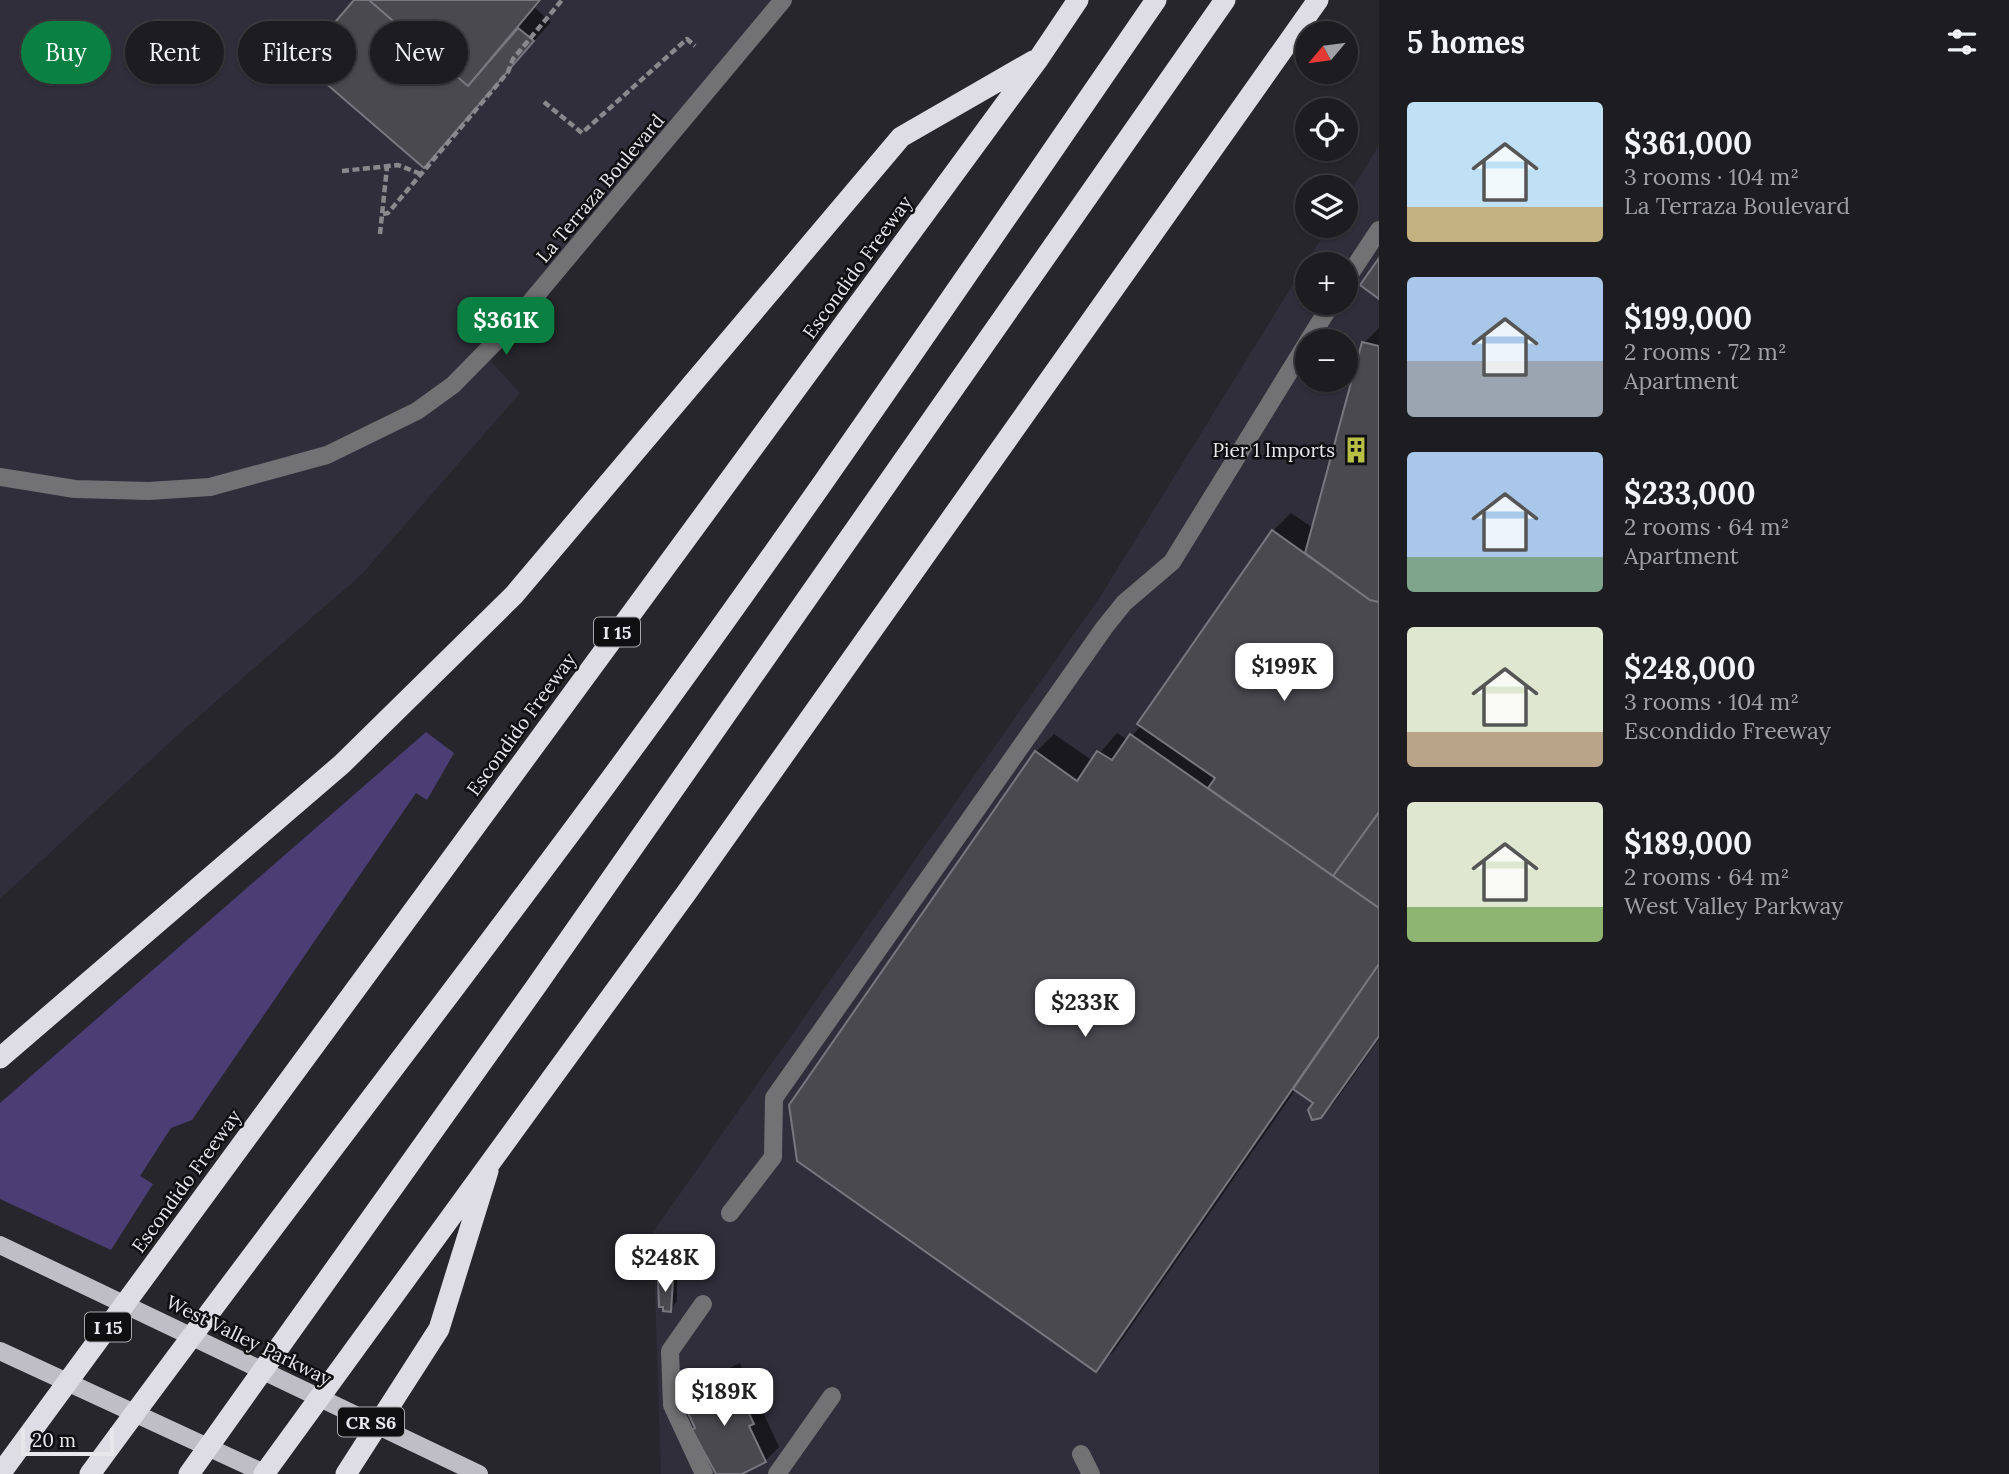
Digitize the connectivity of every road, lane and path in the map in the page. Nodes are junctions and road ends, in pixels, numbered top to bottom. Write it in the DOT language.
graph roads {
  1 [pos="562,0"];
  2 [pos="783,0"];
  3 [pos="1078,0"];
  4 [pos="1156,0"];
  5 [pos="1225,0"];
  6 [pos="1318,0"];
  7 [pos="695,46"];
  8 [pos="1039,58"];
  9 [pos="544,102"];
  10 [pos="387,167"];
  11 [pos="342,171"];
  12 [pos="421,174"];
  13 [pos="383,214"];
  14 [pos="1379,230"];
  15 [pos="380,234"];
  16 [pos="1358,262"];
  17 [pos="1295,363"];
  18 [pos="0,477"];
  19 [pos="0,1058"];
  20 [pos="493,1156"];
  21 [pos="730,1213"];
  22 [pos="0,1245"];
  23 [pos="703,1304"];
  24 [pos="0,1351"];
  25 [pos="832,1396"];
  26 [pos="1081,1454"];
  27 [pos="0,1474"];
  28 [pos="90,1474"];
  29 [pos="189,1474"];
  30 [pos="265,1474"];
  31 [pos="346,1474"];
  32 [pos="479,1474"];
  33 [pos="704,1474"];
  34 [pos="777,1474"];
  35 [pos="1091,1474"];
  1 -- 12 [label="path"];
  2 -- 18 [label="street, La Terraza Boulevard"];
  3 -- 8 [label="highway, Escondido Freeway / I 15"];
  4 -- 28 [label="highway"];
  5 -- 29 [label="highway"];
  6 -- 20 [label="highway"];
  7 -- 9 [label="path"];
  8 -- 19 [label="highway"];
  8 -- 27 [label="highway, Escondido Freeway / I 15"];
  10 -- 11 [label="path"];
  10 -- 12 [label="path"];
  10 -- 13 [label="path"];
  12 -- 13 [label="path"];
  13 -- 15 [label="path"];
  14 -- 16 [label="street"];
  17 -- 21 [label="street"];
  20 -- 30 [label="highway"];
  20 -- 31 [label="highway"];
  22 -- 32 [label="main road, West Valley Parkway / CR S6"];
  23 -- 33 [label="street"];
  24 -- 30 [label="main road"];
  25 -- 34 [label="street"];
  26 -- 35 [label="street"];
}
